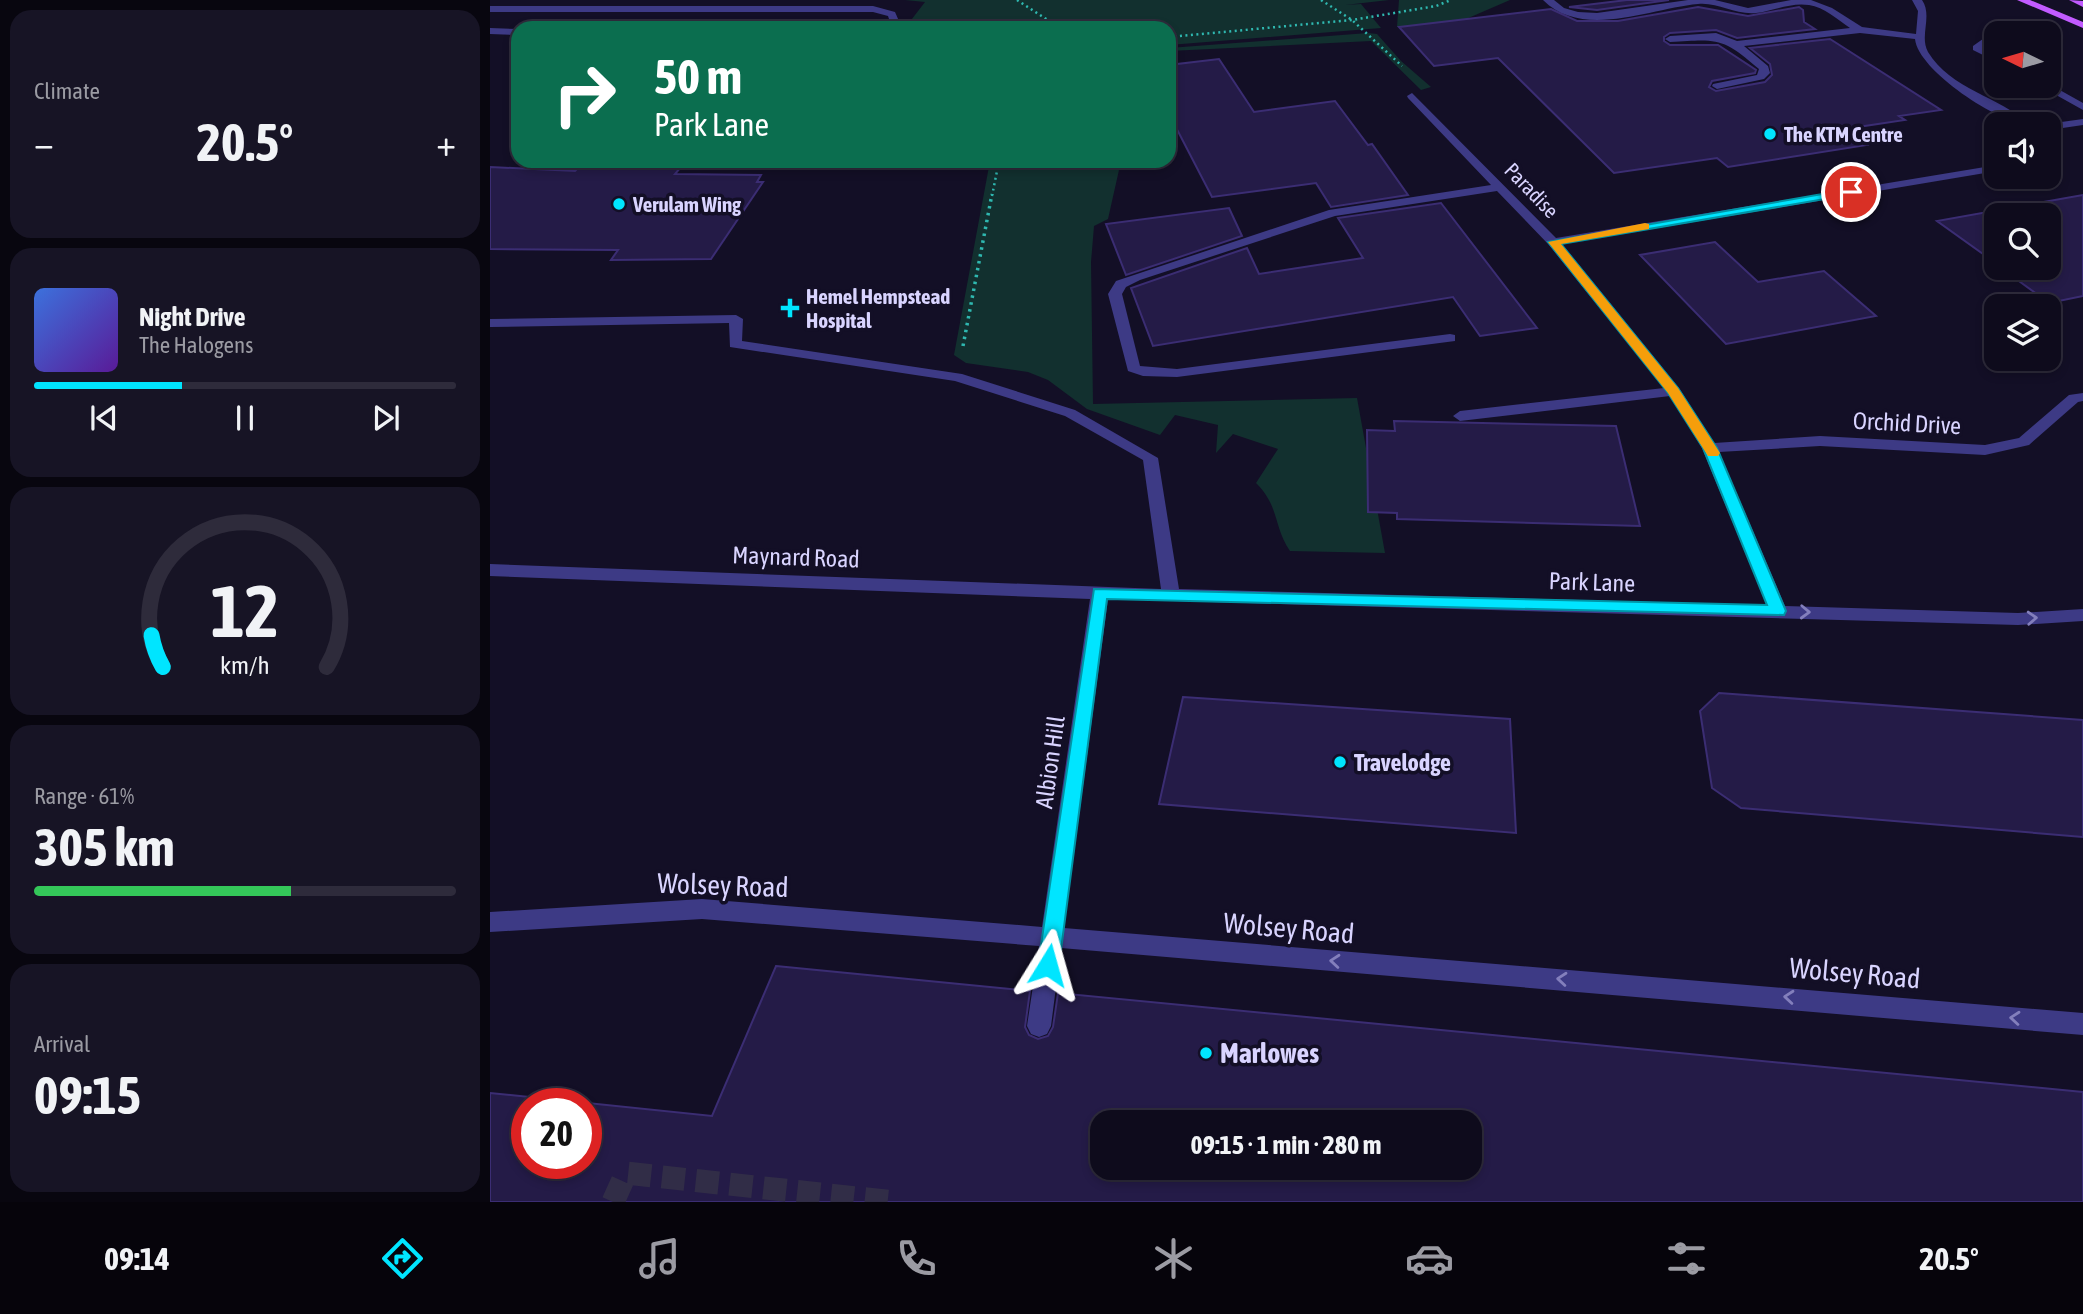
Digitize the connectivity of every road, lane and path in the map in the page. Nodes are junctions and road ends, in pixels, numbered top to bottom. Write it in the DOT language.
graph roads {
  1 [pos="1017,0"];
  2 [pos="1321,0"];
  3 [pos="1449,0"];
  4 [pos="1548,0"];
  5 [pos="1917,0"];
  6 [pos="2022,0"];
  7 [pos="2074,0"];
  8 [pos="1814,1"];
  9 [pos="2083,4"];
  10 [pos="490,9"];
  11 [pos="1352,20"];
  12 [pos="894,21"];
  13 [pos="1049,21"];
  14 [pos="2083,25"];
  15 [pos="1860,30"];
  16 [pos="490,32"];
  17 [pos="511,32"];
  18 [pos="1176,36"];
  19 [pos="1919,37"];
  20 [pos="1670,39"];
  21 [pos="1984,42"];
  22 [pos="1736,44"];
  23 [pos="1984,52"];
  24 [pos="1717,86"];
  25 [pos="2062,95"];
  26 [pos="1412,96"];
  27 [pos="2083,107"];
  28 [pos="2005,112"];
  29 [pos="2083,122"];
  30 [pos="2061,125"];
  31 [pos="998,168"];
  32 [pos="1984,170"];
  33 [pos="1500,187"];
  34 [pos="1553,242"];
  35 [pos="490,324"];
  36 [pos="1450,338"];
  37 [pos="957,377"];
  38 [pos="1674,391"];
  39 [pos="2083,397"];
  40 [pos="1460,416"];
  41 [pos="1710,448"];
  42 [pos="490,570"];
  43 [pos="1100,593"];
  44 [pos="1171,595"];
  45 [pos="1778,611"];
  46 [pos="2083,615"];
  47 [pos="490,922"];
  48 [pos="1052,939"];
  49 [pos="2083,1024"];
  50 [pos="1039,1026"];
  1 -- 13 [label="path"];
  2 -- 11 [label="path"];
  3 -- 11 [label="path"];
  4 -- 8 [label="street"];
  5 -- 19 [label="street"];
  6 -- 14 [label="main road"];
  7 -- 9 [label="main road"];
  8 -- 15 [label="street"];
  10 -- 12 [label="street"];
  11 -- 18 [label="path"];
  11 -- 26 [label="path"];
  15 -- 19 [label="street"];
  15 -- 22 [label="street"];
  16 -- 17 [label="street"];
  19 -- 28 [label="street"];
  20 -- 22 [label="street"];
  21 -- 23 [label="street"];
  22 -- 24 [label="street"];
  25 -- 27 [label="street"];
  26 -- 33 [label="street, Paradise"];
  29 -- 30 [label="street"];
  31 -- 37 [label="path"];
  32 -- 34 [label="street"];
  33 -- 34 [label="street, Paradise"];
  33 -- 36 [label="street"];
  34 -- 38 [label="street, Paradise"];
  35 -- 37 [label="street"];
  37 -- 44 [label="street"];
  38 -- 40 [label="street"];
  38 -- 41 [label="street, Paradise"];
  39 -- 41 [label="street, Orchid Drive"];
  41 -- 45 [label="street, Paradise"];
  42 -- 43 [label="street, Maynard Road"];
  43 -- 44 [label="street, Park Lane"];
  43 -- 48 [label="street, Albion Hill"];
  44 -- 45 [label="street, Park Lane"];
  45 -- 46 [label="street, Park Lane, one-way"];
  47 -- 48 [label="street, Wolsey Road"];
  49 -- 48 [label="street, Wolsey Road, one-way"];
  48 -- 50 [label="street, Albion Hill"];
}
